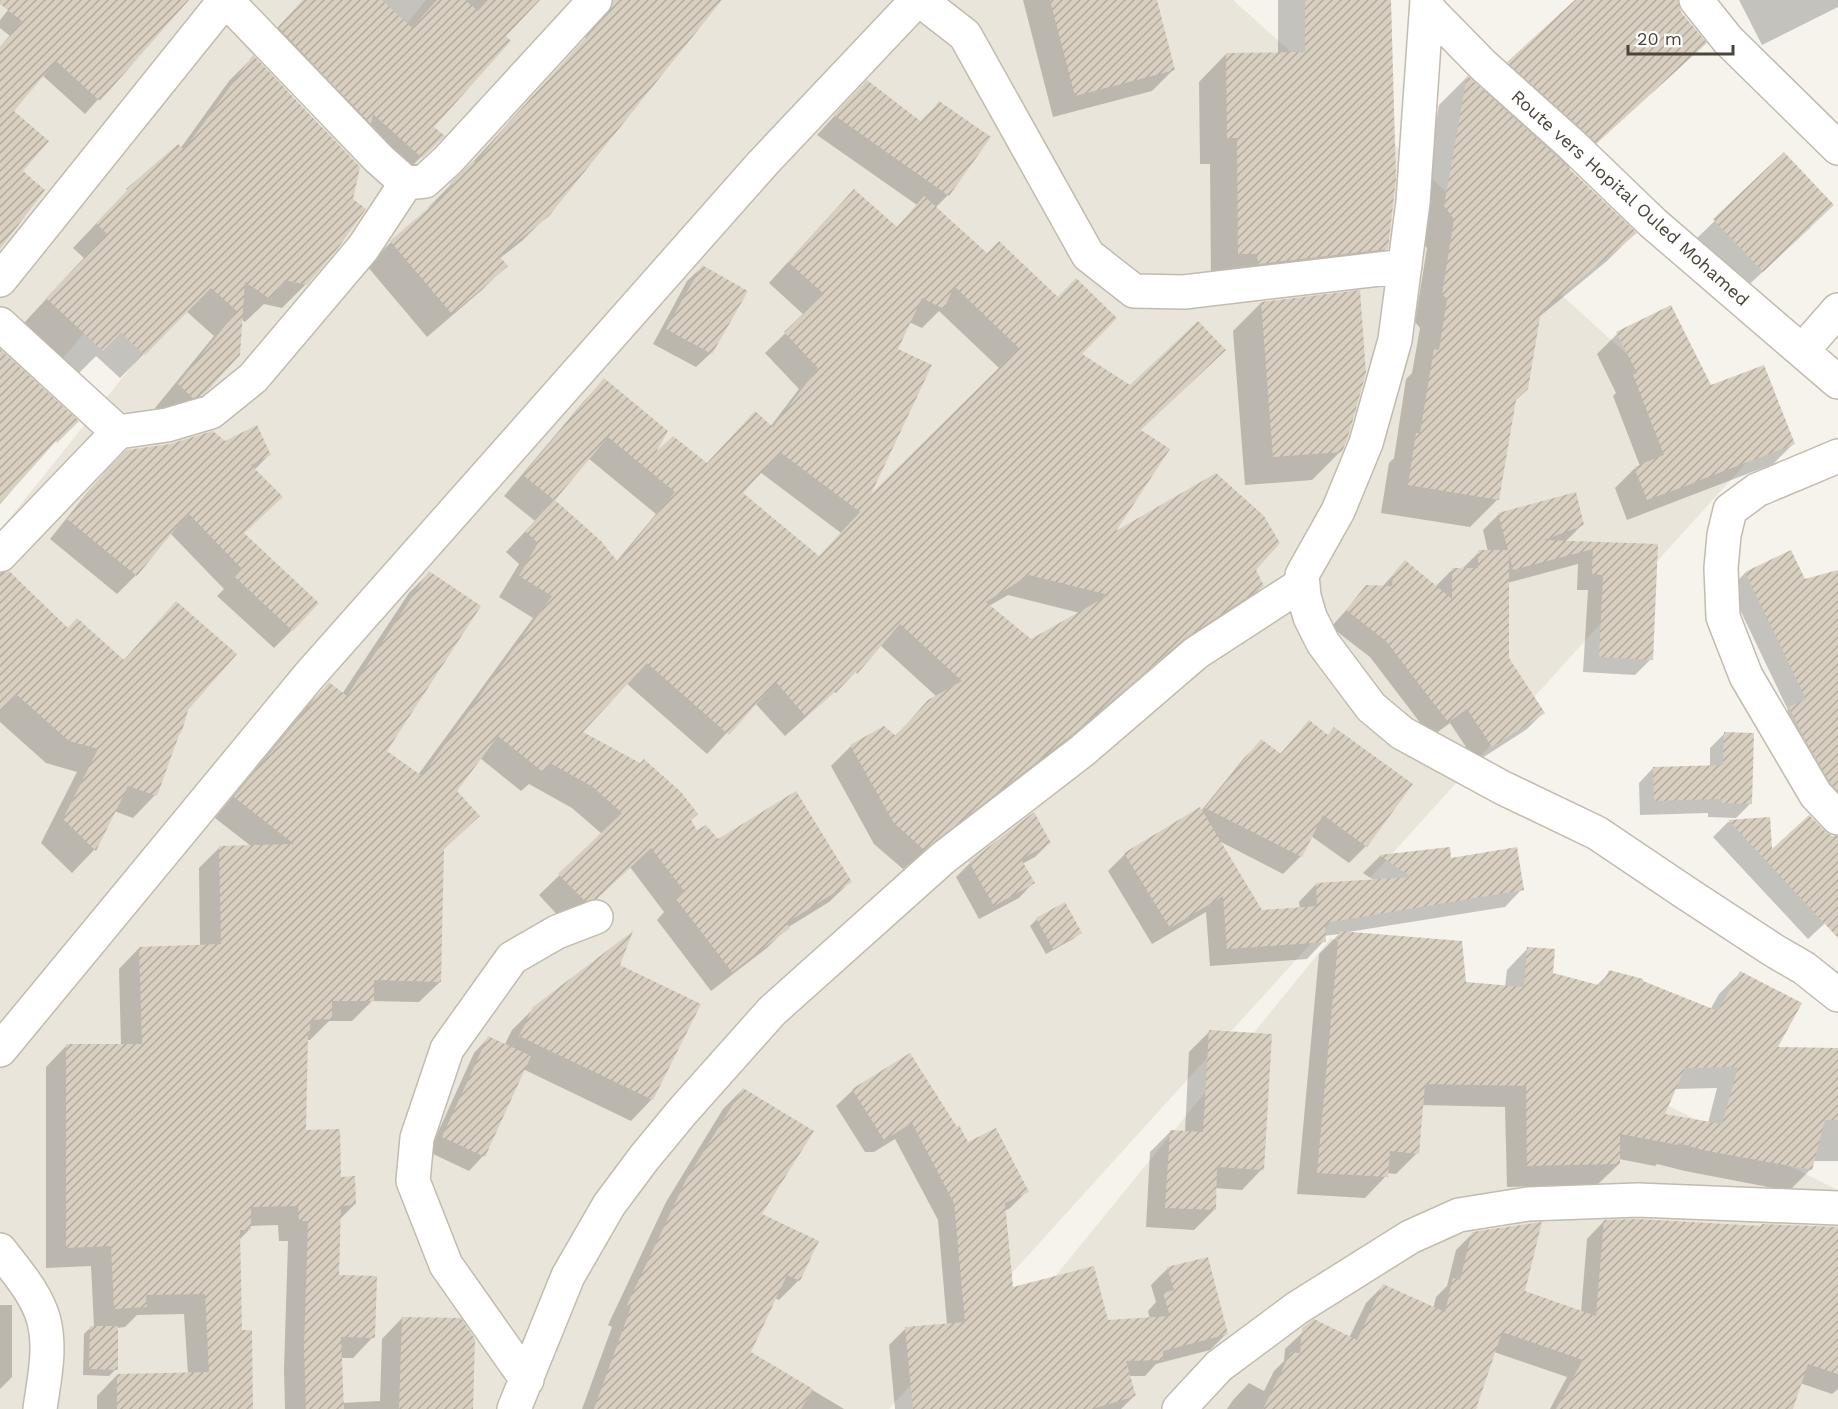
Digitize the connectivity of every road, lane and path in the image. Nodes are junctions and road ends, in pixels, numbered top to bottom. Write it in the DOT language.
graph roads {
  1 [pos="226,0"];
  2 [pos="595,0"];
  3 [pos="919,0"];
  4 [pos="1696,0"];
  5 [pos="1427,4"];
  6 [pos="1838,148"];
  7 [pos="406,183"];
  8 [pos="1405,266"];
  9 [pos="0,280"];
  10 [pos="1838,310"];
  11 [pos="0,324"];
  12 [pos="1802,351"];
  13 [pos="1838,382"];
  14 [pos="118,432"];
  15 [pos="1838,456"];
  16 [pos="0,555"];
  17 [pos="1302,584"];
  18 [pos="1838,818"];
  19 [pos="596,917"];
  20 [pos="1838,995"];
  21 [pos="0,1050"];
  22 [pos="1838,1208"];
  23 [pos="0,1250"];
  24 [pos="521,1395"];
  25 [pos="40,1409"];
  26 [pos="1179,1409"];
  1 -- 7 [label="street"];
  1 -- 9 [label="street"];
  2 -- 7 [label="street"];
  3 -- 8 [label="street"];
  3 -- 21 [label="street"];
  4 -- 6 [label="street"];
  5 -- 8 [label="street"];
  5 -- 12 [label="street, Route vers Hopital Ouled Mohamed"];
  7 -- 14 [label="street"];
  8 -- 17 [label="street"];
  10 -- 12 [label="street"];
  11 -- 14 [label="street"];
  12 -- 13 [label="street, Route vers Hopital Ouled Mohamed"];
  14 -- 16 [label="street"];
  15 -- 18 [label="street"];
  17 -- 20 [label="street"];
  17 -- 24 [label="street"];
  19 -- 24 [label="street"];
  22 -- 26 [label="street"];
  23 -- 25 [label="street"];
}
